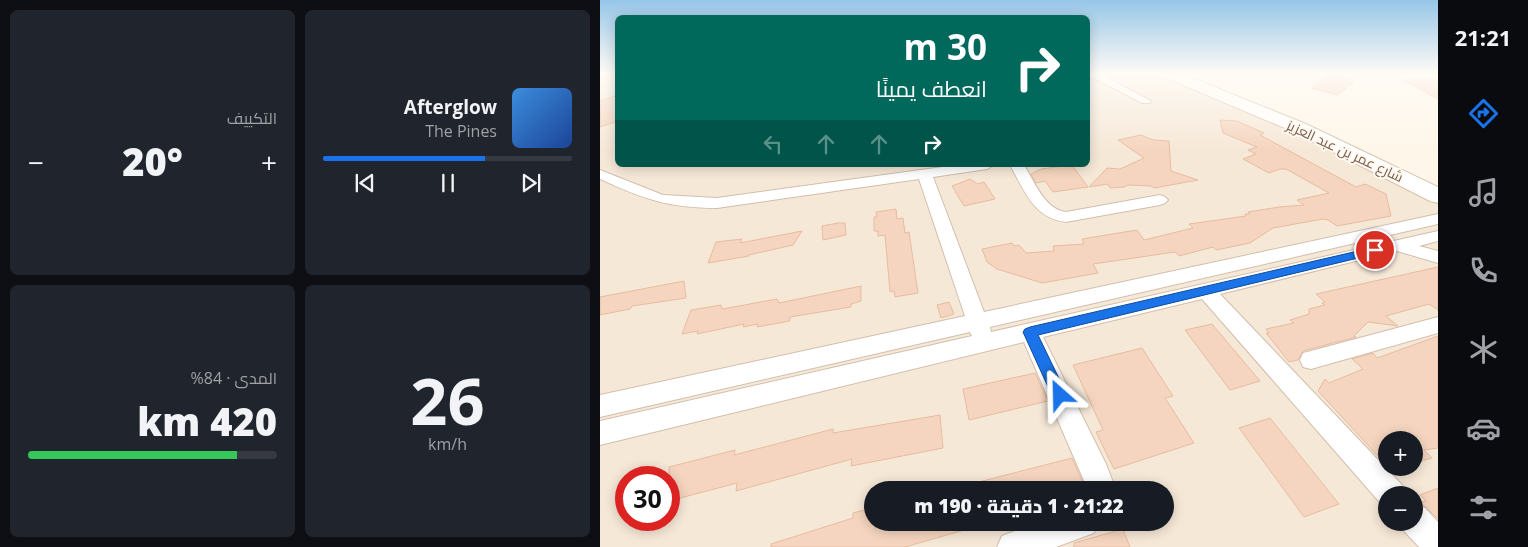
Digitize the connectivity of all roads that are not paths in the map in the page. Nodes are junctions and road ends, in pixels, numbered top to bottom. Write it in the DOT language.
graph roads {
  1 [pos="1141,99"];
  2 [pos="1229,99"];
  3 [pos="1251,99"];
  4 [pos="1146,101"];
  5 [pos="973,167"];
  6 [pos="1018,167"];
  7 [pos="600,174"];
  8 [pos="925,174"];
  9 [pos="1438,179"];
  10 [pos="1438,196"];
  11 [pos="1160,200"];
  12 [pos="1437,240"];
  13 [pos="1206,291"];
  14 [pos="978,322"];
  15 [pos="1438,325"];
  16 [pos="1030,332"];
  17 [pos="985,342"];
  18 [pos="1311,360"];
  19 [pos="600,406"];
  20 [pos="600,433"];
  21 [pos="1099,481"];
  22 [pos="1384,486"];
  23 [pos="1423,529"];
  24 [pos="1058,531"];
  25 [pos="1016,546"];
  26 [pos="1438,546"];
  1 -- 4 [label="street"];
  2 -- 10 [label="street, شارع عمر بن عبد العزيز"];
  3 -- 9 [label="street, شارع عمر بن عبد العزيز"];
  5 -- 8 [label="street"];
  6 -- 11 [label="street"];
  7 -- 8 [label="street"];
  8 -- 14 [label="street"];
  12 -- 13 [label="street"];
  12 -- 14 [label="street"];
  13 -- 16 [label="street"];
  13 -- 22 [label="street"];
  14 -- 17 [label="street"];
  14 -- 19 [label="street"];
  15 -- 18 [label="street"];
  16 -- 17 [label="street"];
  16 -- 21 [label="street"];
  17 -- 20 [label="street"];
  23 -- 26 [label="street"];
  24 -- 25 [label="street"];
}
